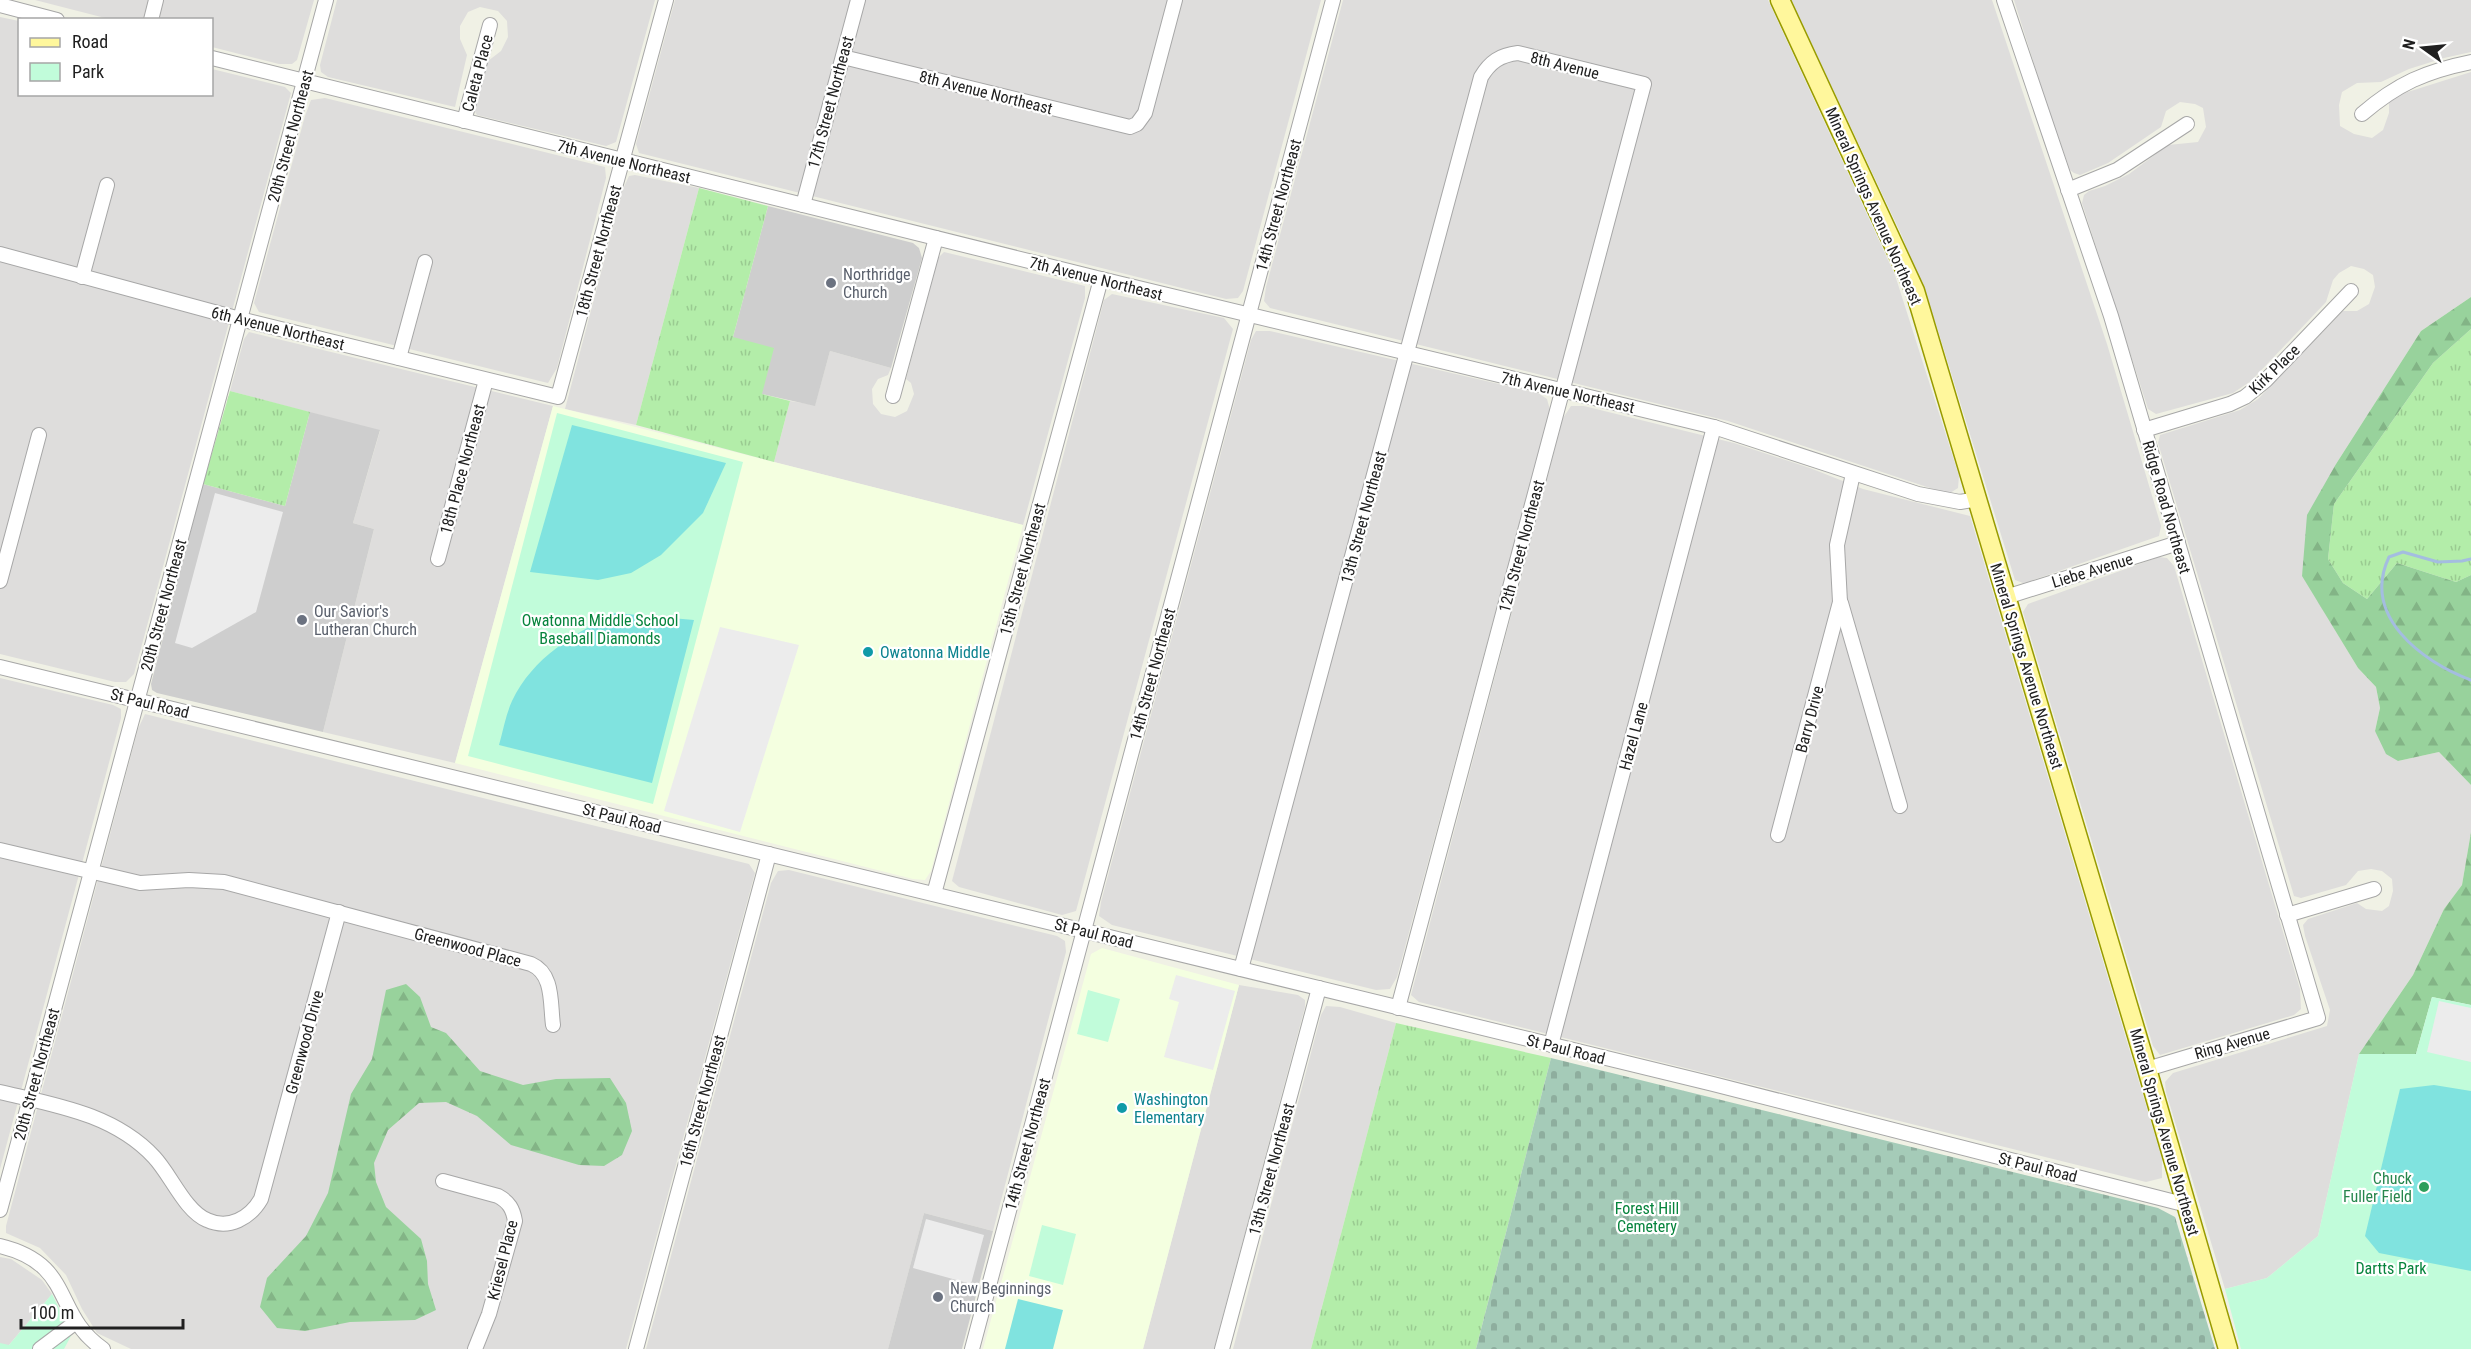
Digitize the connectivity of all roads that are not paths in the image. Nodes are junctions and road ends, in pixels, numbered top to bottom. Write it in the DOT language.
graph roads {
  1 [pos="156,0"];
  2 [pos="327,0"];
  3 [pos="666,0"];
  4 [pos="858,0"];
  5 [pos="1175,0"];
  6 [pos="1333,0"];
  7 [pos="1780,0"];
  8 [pos="2004,0"];
  9 [pos="0,5"];
  10 [pos="49,18"];
  11 [pos="152,18"];
  12 [pos="490,25"];
  13 [pos="843,57"];
  14 [pos="213,58"];
  15 [pos="2471,62"];
  16 [pos="1489,66"];
  17 [pos="304,81"];
  18 [pos="1644,84"];
  19 [pos="2362,114"];
  20 [pos="464,121"];
  21 [pos="2187,124"];
  22 [pos="622,161"];
  23 [pos="107,185"];
  24 [pos="2068,190"];
  25 [pos="803,205"];
  26 [pos="936,238"];
  27 [pos="0,254"];
  28 [pos="426,262"];
  29 [pos="82,277"];
  30 [pos="1101,279"];
  31 [pos="2351,291"];
  32 [pos="1248,315"];
  33 [pos="240,319"];
  34 [pos="1407,353"];
  35 [pos="399,358"];
  36 [pos="486,380"];
  37 [pos="1562,391"];
  38 [pos="893,396"];
  39 [pos="558,397"];
  40 [pos="1714,427"];
  41 [pos="2144,430"];
  42 [pos="39,435"];
  43 [pos="1853,474"];
  44 [pos="1978,499"];
  45 [pos="2178,543"];
  46 [pos="438,559"];
  47 [pos="0,581"];
  48 [pos="2006,597"];
  49 [pos="1840,602"];
  50 [pos="0,667"];
  51 [pos="137,700"];
  52 [pos="1900,806"];
  53 [pos="1779,835"];
  54 [pos="0,850"];
  55 [pos="769,854"];
  56 [pos="91,872"];
  57 [pos="2374,889"];
  58 [pos="934,894"];
  59 [pos="339,912"];
  60 [pos="2287,915"];
  61 [pos="1083,931"];
  62 [pos="1241,969"];
  63 [pos="1319,988"];
  64 [pos="1398,1008"];
  65 [pos="2318,1018"];
  66 [pos="553,1025"];
  67 [pos="1551,1045"];
  68 [pos="2147,1068"];
  69 [pos="0,1092"];
  70 [pos="30,1099"];
  71 [pos="443,1181"];
  72 [pos="2187,1205"];
  73 [pos="0,1210"];
  74 [pos="0,1246"];
  75 [pos="76,1322"];
  76 [pos="40,1349"];
  77 [pos="103,1349"];
  78 [pos="475,1349"];
  79 [pos="636,1349"];
  80 [pos="972,1349"];
  81 [pos="1222,1349"];
  82 [pos="2228,1349"];
  1 -- 11 [label="street"];
  2 -- 17 [label="street, 20th Street Northeast"];
  3 -- 22 [label="street, 18th Street Northeast"];
  4 -- 13 [label="street, 17th Street Northeast"];
  5 -- 13 [label="street, 8th Avenue Northeast"];
  6 -- 32 [label="street, 14th Street Northeast"];
  7 -- 44 [label="main road, Mineral Springs Avenue Northeast"];
  8 -- 24 [label="street, Ridge Road Northeast"];
  9 -- 10 [label="street"];
  12 -- 20 [label="street, Caleta Place"];
  13 -- 25 [label="street, 17th Street Northeast"];
  14 -- 17 [label="street, 7th Avenue Northeast"];
  15 -- 19 [label="street"];
  16 -- 18 [label="street, 8th Avenue"];
  16 -- 34 [label="street, 13th Street Northeast"];
  17 -- 20 [label="street, 7th Avenue Northeast"];
  17 -- 33 [label="street, 20th Street Northeast"];
  18 -- 37 [label="street, 12th Street Northeast"];
  20 -- 22 [label="street, 7th Avenue Northeast"];
  21 -- 24 [label="street"];
  22 -- 25 [label="street, 7th Avenue Northeast"];
  22 -- 39 [label="street, 18th Street Northeast"];
  23 -- 29 [label="street"];
  24 -- 41 [label="street, Ridge Road Northeast"];
  25 -- 26 [label="street, 7th Avenue Northeast"];
  26 -- 30 [label="street, 7th Avenue Northeast"];
  26 -- 38 [label="street"];
  27 -- 29 [label="street, 6th Avenue Northeast"];
  28 -- 35 [label="street"];
  29 -- 33 [label="street, 6th Avenue Northeast"];
  30 -- 32 [label="street, 7th Avenue Northeast"];
  30 -- 58 [label="street, 15th Street Northeast"];
  31 -- 41 [label="street, Kirk Place"];
  32 -- 34 [label="street, 7th Avenue Northeast"];
  32 -- 61 [label="street, 14th Street Northeast"];
  33 -- 35 [label="street, 6th Avenue Northeast"];
  33 -- 51 [label="street, 20th Street Northeast"];
  34 -- 37 [label="street, 7th Avenue Northeast"];
  34 -- 62 [label="street, 13th Street Northeast"];
  35 -- 36 [label="street, 6th Avenue Northeast"];
  36 -- 39 [label="street, 6th Avenue Northeast"];
  36 -- 46 [label="street, 18th Place Northeast"];
  37 -- 40 [label="street, 7th Avenue Northeast"];
  37 -- 64 [label="street, 12th Street Northeast"];
  40 -- 43 [label="street, 7th Avenue Northeast"];
  40 -- 67 [label="street, Hazel Lane"];
  41 -- 45 [label="street, Ridge Road Northeast"];
  42 -- 47 [label="street"];
  43 -- 44 [label="street, 7th Avenue Northeast"];
  43 -- 49 [label="street, Barry Drive"];
  44 -- 48 [label="main road, Mineral Springs Avenue Northeast"];
  45 -- 48 [label="street, Liebe Avenue"];
  45 -- 60 [label="street, Ridge Road Northeast"];
  48 -- 68 [label="main road, Mineral Springs Avenue Northeast"];
  49 -- 52 [label="street, Barry Drive"];
  49 -- 53 [label="street, Barry Drive"];
  50 -- 51 [label="street, St Paul Road"];
  51 -- 55 [label="street, St Paul Road"];
  51 -- 56 [label="street, 20th Street Northeast"];
  54 -- 56 [label="street"];
  55 -- 58 [label="street, St Paul Road"];
  55 -- 79 [label="street, 16th Street Northeast"];
  56 -- 59 [label="street"];
  56 -- 70 [label="street, 20th Street Northeast"];
  57 -- 60 [label="street"];
  58 -- 61 [label="street, St Paul Road"];
  59 -- 66 [label="street, Greenwood Place"];
  59 -- 70 [label="street, Greenwood Drive"];
  60 -- 65 [label="street, Ridge Road Northeast"];
  61 -- 62 [label="street, St Paul Road"];
  61 -- 80 [label="street, 14th Street Northeast"];
  62 -- 63 [label="street, St Paul Road"];
  63 -- 64 [label="street, St Paul Road"];
  63 -- 81 [label="street, 13th Street Northeast"];
  64 -- 67 [label="street, St Paul Road"];
  65 -- 68 [label="street, Ring Avenue"];
  67 -- 72 [label="street, St Paul Road"];
  68 -- 72 [label="main road, Mineral Springs Avenue Northeast"];
  69 -- 70 [label="street, Greenwood Drive"];
  70 -- 73 [label="street, 20th Street Northeast"];
  71 -- 78 [label="street, Kriesel Place"];
  72 -- 82 [label="main road, Mineral Springs Avenue Northeast"];
  74 -- 75 [label="street"];
  75 -- 76 [label="street"];
  75 -- 77 [label="street"];
}
